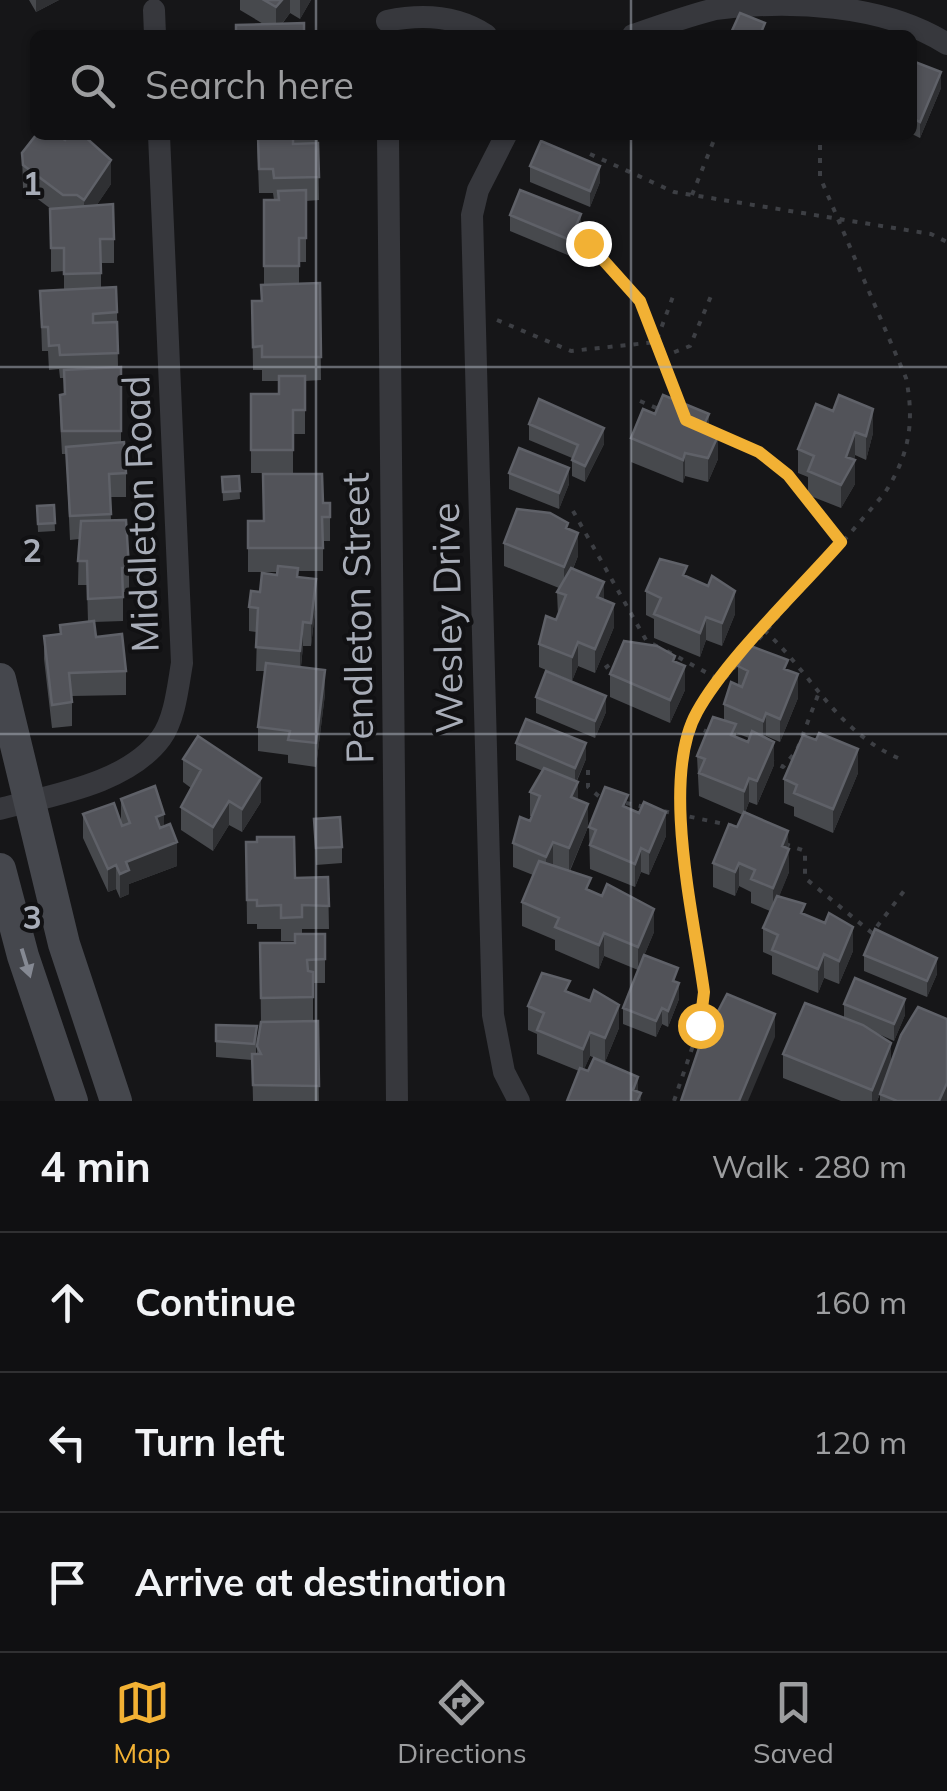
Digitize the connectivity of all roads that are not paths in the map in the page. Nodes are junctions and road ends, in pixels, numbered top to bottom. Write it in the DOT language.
graph roads {
  1 [pos="154,10"];
  2 [pos="387,19"];
  3 [pos="155,30"];
  4 [pos="476,30"];
  5 [pos="648,30"];
  6 [pos="947,44"];
  7 [pos="160,140"];
  8 [pos="388,140"];
  9 [pos="503,140"];
  10 [pos="0,679"];
  11 [pos="15,805"];
  12 [pos="0,869"];
  13 [pos="72,1101"];
  14 [pos="116,1101"];
  15 [pos="397,1101"];
  16 [pos="520,1101"];
  1 -- 3 [label="street"];
  2 -- 4 [label="street"];
  5 -- 6 [label="street"];
  7 -- 11 [label="street, Middleton Road"];
  8 -- 15 [label="street, Pendleton Street"];
  9 -- 16 [label="street, Wesley Drive"];
  10 -- 11 [label="main road"];
  11 -- 14 [label="main road"];
  12 -- 13 [label="main road, one-way"];
}
